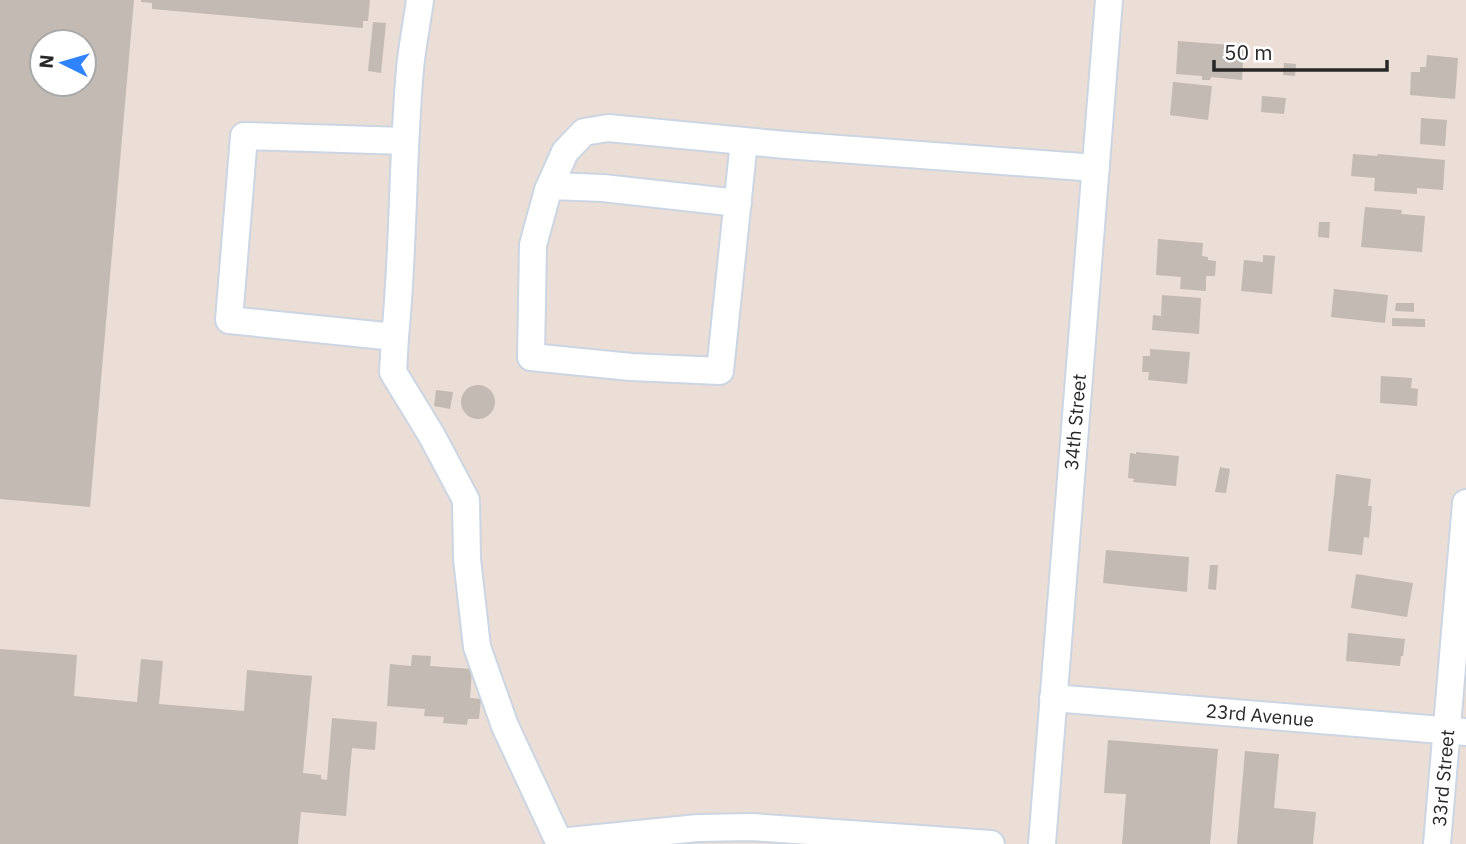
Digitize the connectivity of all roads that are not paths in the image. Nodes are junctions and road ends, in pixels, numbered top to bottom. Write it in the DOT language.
graph roads {
  1 [pos="420,0"];
  2 [pos="1109,0"];
  3 [pos="405,141"];
  4 [pos="744,141"];
  5 [pos="1096,168"];
  6 [pos="550,186"];
  7 [pos="738,203"];
  8 [pos="395,337"];
  9 [pos="1466,503"];
  10 [pos="1053,698"];
  11 [pos="1456,731"];
  12 [pos="560,843"];
  13 [pos="991,844"];
  14 [pos="1042,844"];
  15 [pos="1437,844"];
  1 -- 3 [label="street"];
  2 -- 5 [label="street, 34th Street"];
  3 -- 8 [label="street"];
  3 -- 8 [label="street"];
  4 -- 5 [label="street"];
  4 -- 6 [label="street"];
  4 -- 7 [label="street"];
  5 -- 10 [label="street, 34th Street"];
  6 -- 7 [label="street"];
  6 -- 7 [label="street"];
  8 -- 12 [label="street"];
  9 -- 11 [label="street, 33rd Street"];
  10 -- 11 [label="street, 23rd Avenue"];
  10 -- 14 [label="street, 34th Street"];
  11 -- 15 [label="street, 33rd Street"];
  12 -- 13 [label="street"];
}
